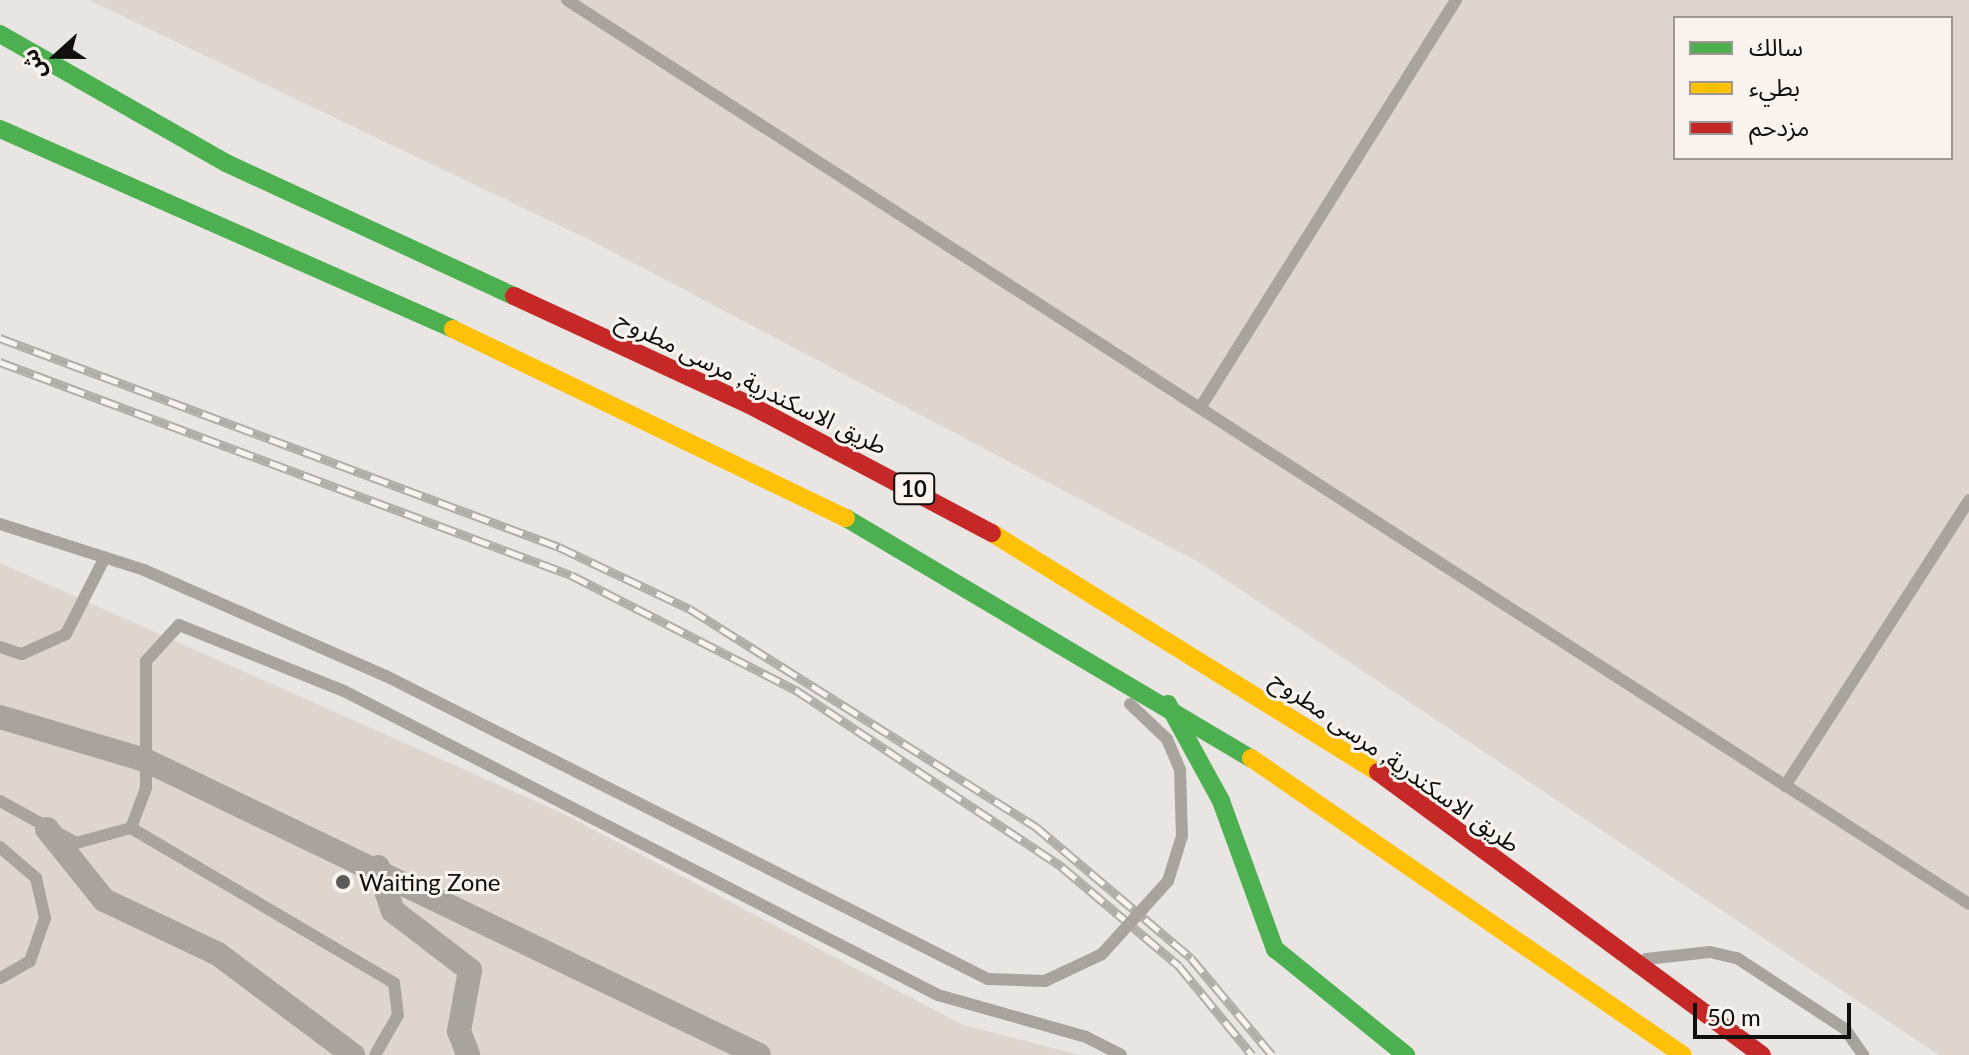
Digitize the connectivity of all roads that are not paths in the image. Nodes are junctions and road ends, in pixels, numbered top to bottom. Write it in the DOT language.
graph roads {
  1 [pos="567,0"];
  2 [pos="1456,0"];
  3 [pos="0,34"];
  4 [pos="0,129"];
  5 [pos="1200,408"];
  6 [pos="1969,500"];
  7 [pos="0,524"];
  8 [pos="105,557"];
  9 [pos="995,600"];
  10 [pos="0,647"];
  11 [pos="1167,702"];
  12 [pos="0,717"];
  13 [pos="145,760"];
  14 [pos="1785,786"];
  15 [pos="0,801"];
  16 [pos="131,828"];
  17 [pos="47,829"];
  18 [pos="1235,842"];
  19 [pos="0,847"];
  20 [pos="378,867"];
  21 [pos="1969,904"];
  22 [pos="1618,955"];
  23 [pos="0,978"];
  24 [pos="353,1055"];
  25 [pos="375,1055"];
  26 [pos="468,1055"];
  27 [pos="759,1055"];
  28 [pos="1121,1055"];
  29 [pos="1406,1055"];
  30 [pos="1428,1055"];
  31 [pos="1683,1055"];
  32 [pos="1762,1055"];
  33 [pos="1863,1055"];
  1 -- 5 [label="lane"];
  2 -- 5 [label="lane"];
  3 -- 22 [label="main road, طريق الاسكندرية, مرسى مطروح / 10"];
  4 -- 9 [label="main road, 10"];
  5 -- 14 [label="lane"];
  6 -- 14 [label="lane"];
  7 -- 8 [label="lane"];
  8 -- 9 [label="lane, bridge"];
  8 -- 10 [label="lane"];
  9 -- 11 [label="main road, 10"];
  11 -- 18 [label="main road"];
  11 -- 31 [label="main road, 10"];
  12 -- 13 [label="street"];
  13 -- 16 [label="lane"];
  13 -- 20 [label="street"];
  13 -- 28 [label="lane"];
  14 -- 21 [label="lane"];
  15 -- 17 [label="lane"];
  16 -- 17 [label="lane"];
  16 -- 25 [label="lane"];
  17 -- 24 [label="street"];
  18 -- 29 [label="main road"];
  18 -- 30 [label="main road"];
  19 -- 23 [label="lane"];
  20 -- 26 [label="street"];
  20 -- 27 [label="street"];
  22 -- 32 [label="main road, طريق الاسكندرية, مرسى مطروح / 10"];
  22 -- 33 [label="lane"];
}
